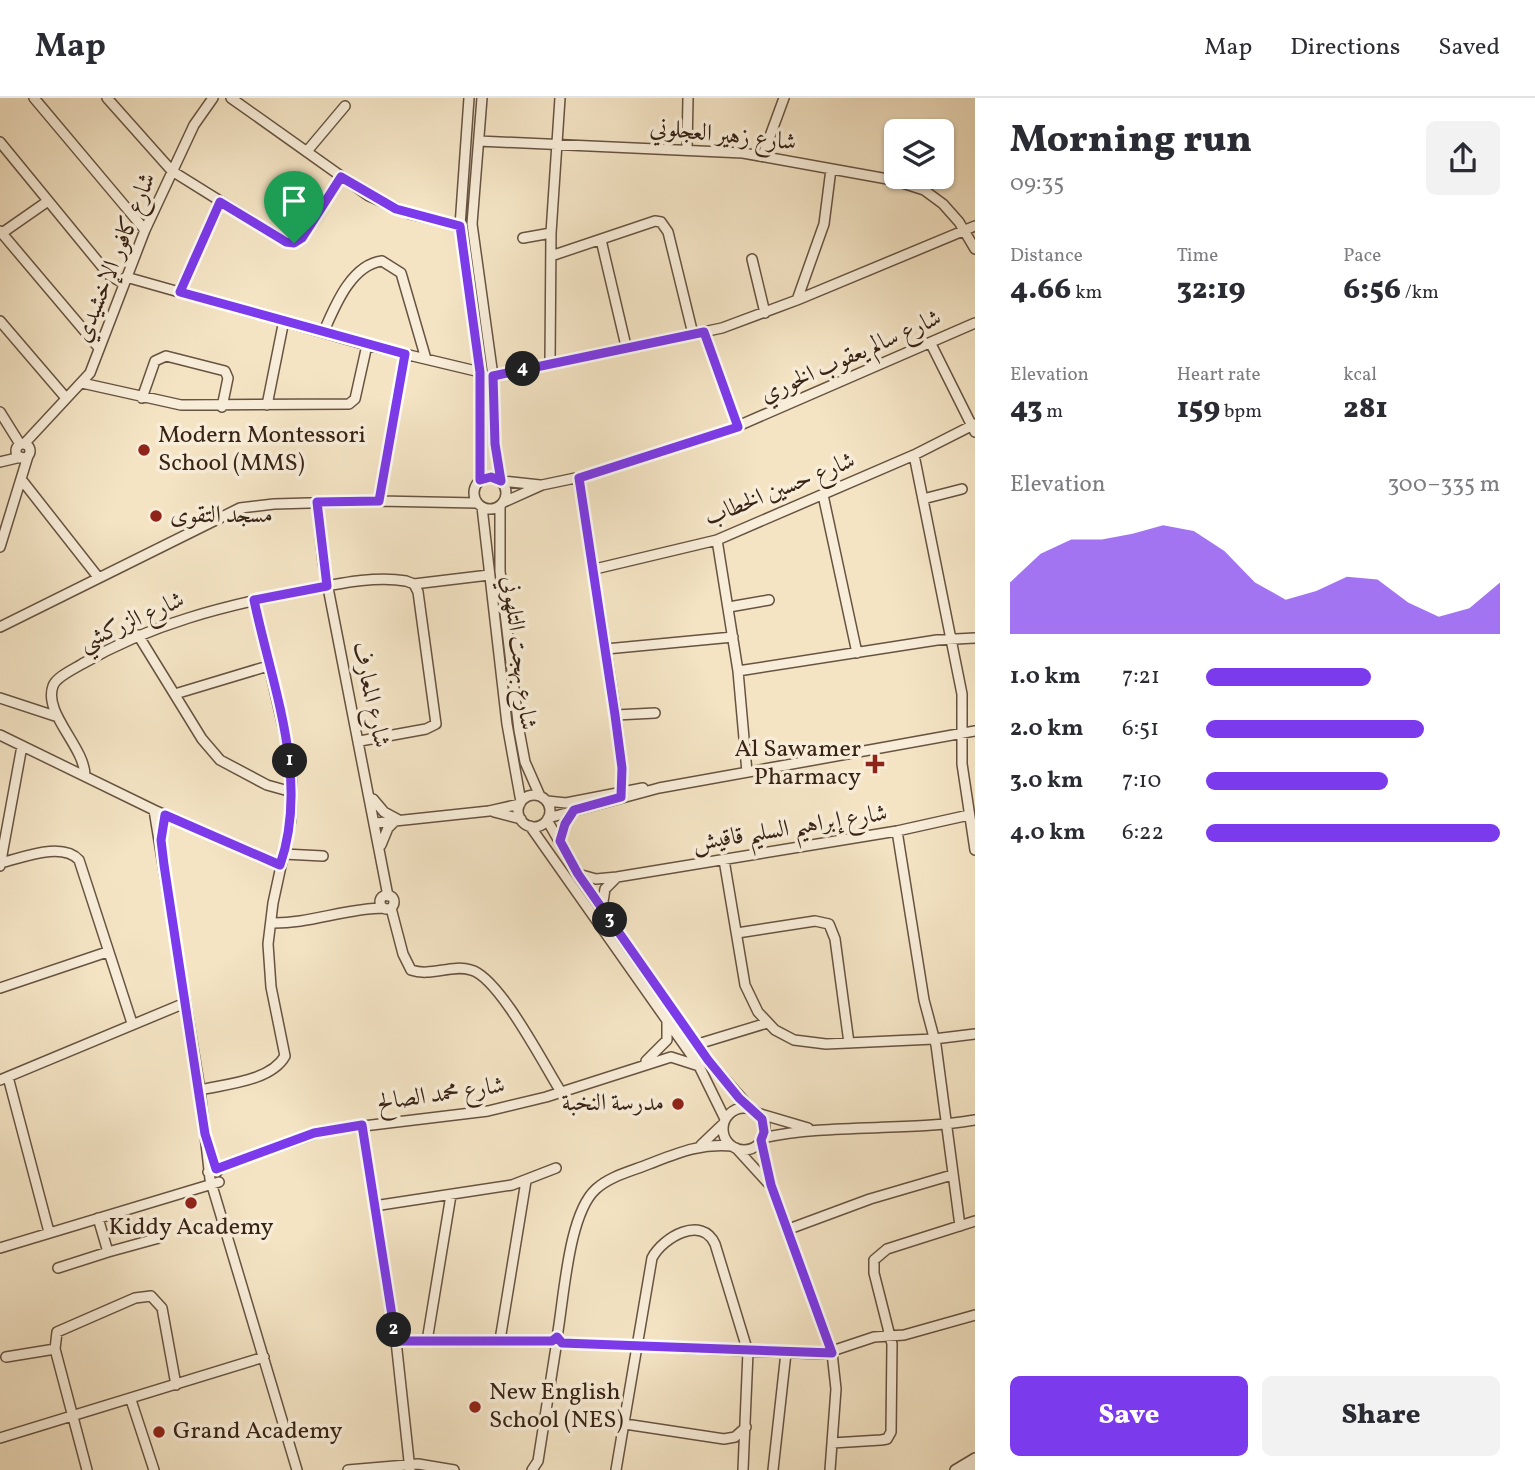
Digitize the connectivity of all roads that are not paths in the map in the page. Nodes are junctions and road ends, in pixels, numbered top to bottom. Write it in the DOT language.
graph roads {
  1 [pos="34,98"];
  2 [pos="107,98"];
  3 [pos="196,98"];
  4 [pos="214,98"];
  5 [pos="231,98"];
  6 [pos="469,98"];
  7 [pos="482,98"];
  8 [pos="560,98"];
  9 [pos="688,98"];
  10 [pos="784,98"];
  11 [pos="345,106"];
  12 [pos="202,109"];
  13 [pos="479,141"];
  14 [pos="0,142"];
  15 [pos="556,143"];
  16 [pos="687,149"];
  17 [pos="307,150"];
  18 [pos="763,155"];
  19 [pos="831,169"];
  20 [pos="172,171"];
  21 [pos="341,177"];
  22 [pos="48,201"];
  23 [pos="220,202"];
  24 [pos="460,226"];
  25 [pos="975,226"];
  26 [pos="145,230"];
  27 [pos="965,230"];
  28 [pos="1,232"];
  29 [pos="551,233"];
  30 [pos="523,238"];
  31 [pos="601,240"];
  32 [pos="975,249"];
  33 [pos="551,256"];
  34 [pos="752,259"];
  35 [pos="124,280"];
  36 [pos="180,292"];
  37 [pos="797,300"];
  38 [pos="765,313"];
  39 [pos="284,320"];
  40 [pos="0,321"];
  41 [pos="975,323"];
  42 [pos="324,331"];
  43 [pos="704,332"];
  44 [pos="693,334"];
  45 [pos="932,344"];
  46 [pos="367,345"];
  47 [pos="626,346"];
  48 [pos="99,348"];
  49 [pos="405,354"];
  50 [pos="426,359"];
  51 [pos="550,363"];
  52 [pos="480,372"];
  53 [pos="493,376"];
  54 [pos="82,383"];
  55 [pos="66,398"];
  56 [pos="142,398"];
  57 [pos="267,405"];
  58 [pos="222,407"];
  59 [pos="0,412"];
  60 [pos="738,427"];
  61 [pos="974,427"];
  62 [pos="23,450"];
  63 [pos="914,454"];
  64 [pos="0,461"];
  65 [pos="579,478"];
  66 [pos="21,479"];
  67 [pos="480,480"];
  68 [pos="501,481"];
  69 [pos="542,485"];
  70 [pos="962,489"];
  71 [pos="823,495"];
  72 [pos="923,499"];
  73 [pos="379,501"];
  74 [pos="317,502"];
  75 [pos="502,504"];
  76 [pos="479,505"];
  77 [pos="717,540"];
  78 [pos="0,547"];
  79 [pos="595,569"];
  80 [pos="489,575"];
  81 [pos="98,577"];
  82 [pos="414,584"];
  83 [pos="327,586"];
  84 [pos="254,600"];
  85 [pos="769,600"];
  86 [pos="729,607"];
  87 [pos="0,629"];
  88 [pos="138,635"];
  89 [pos="733,637"];
  90 [pos="975,638"];
  91 [pos="952,641"];
  92 [pos="606,649"];
  93 [pos="857,653"];
  94 [pos="268,666"];
  95 [pos="738,671"];
  96 [pos="175,694"];
  97 [pos="0,698"];
  98 [pos="655,713"];
  99 [pos="615,715"];
  100 [pos="58,718"];
  101 [pos="975,731"];
  102 [pos="0,735"];
  103 [pos="962,735"];
  104 [pos="360,741"];
  105 [pos="22,746"];
  106 [pos="747,772"];
  107 [pos="85,775"];
  108 [pos="292,792"];
  109 [pos="626,793"];
  110 [pos="370,795"];
  111 [pos="131,799"];
  112 [pos="543,799"];
  113 [pos="521,803"];
  114 [pos="154,810"];
  115 [pos="574,810"];
  116 [pos="489,811"];
  117 [pos="165,815"];
  118 [pos="969,815"];
  119 [pos="397,819"];
  120 [pos="521,819"];
  121 [pos="548,819"];
  122 [pos="376,823"];
  123 [pos="530,826"];
  124 [pos="897,831"];
  125 [pos="159,835"];
  126 [pos="560,841"];
  127 [pos="381,848"];
  128 [pos="975,850"];
  129 [pos="284,854"];
  130 [pos="323,856"];
  131 [pos="724,860"];
  132 [pos="0,864"];
  133 [pos="280,865"];
  134 [pos="578,874"];
  135 [pos="617,877"];
  136 [pos="385,896"];
  137 [pos="365,908"];
  138 [pos="388,908"];
  139 [pos="602,908"];
  140 [pos="271,923"];
  141 [pos="737,933"];
  142 [pos="107,951"];
  143 [pos="0,988"];
  144 [pos="185,1003"];
  145 [pos="666,1017"];
  146 [pos="132,1023"];
  147 [pos="767,1023"];
  148 [pos="975,1034"];
  149 [pos="934,1039"];
  150 [pos="849,1043"];
  151 [pos="698,1044"];
  152 [pos="639,1066"];
  153 [pos="699,1066"];
  154 [pos="4,1079"];
  155 [pos="200,1090"];
  156 [pos="561,1092"];
  157 [pos="755,1112"];
  158 [pos="975,1120"];
  159 [pos="724,1122"];
  160 [pos="362,1125"];
  161 [pos="945,1125"];
  162 [pos="809,1129"];
  163 [pos="761,1139"];
  164 [pos="701,1145"];
  165 [pos="734,1147"];
  166 [pos="556,1168"];
  167 [pos="952,1175"];
  168 [pos="214,1177"];
  169 [pos="526,1181"];
  170 [pos="771,1185"];
  171 [pos="451,1195"];
  172 [pos="374,1206"];
  173 [pos="98,1218"];
  174 [pos="975,1222"];
  175 [pos="960,1226"];
  176 [pos="789,1230"];
  177 [pos="49,1232"];
  178 [pos="159,1238"];
  179 [pos="0,1248"];
  180 [pos="107,1252"];
  181 [pos="58,1268"];
  182 [pos="975,1315"];
  183 [pos="891,1335"];
  184 [pos="500,1340"];
  185 [pos="396,1341"];
  186 [pos="427,1341"];
  187 [pos="557,1342"];
  188 [pos="637,1347"];
  189 [pos="55,1349"];
  190 [pos="748,1352"];
  191 [pos="786,1353"];
  192 [pos="832,1353"];
  193 [pos="6,1357"];
  194 [pos="264,1357"];
  195 [pos="176,1385"];
  196 [pos="131,1400"];
  197 [pos="72,1416"];
  198 [pos="625,1424"];
  199 [pos="746,1427"];
  200 [pos="0,1438"];
  201 [pos="832,1443"];
  202 [pos="975,1458"];
  203 [pos="975,1466"];
  204 [pos="410,1467"];
  205 [pos="87,1470"];
  206 [pos="154,1470"];
  207 [pos="297,1470"];
  208 [pos="348,1470"];
  209 [pos="454,1470"];
  210 [pos="532,1470"];
  211 [pos="616,1470"];
  212 [pos="743,1470"];
  213 [pos="774,1470"];
  214 [pos="830,1470"];
  215 [pos="955,1470"];
  216 [pos="968,1470"];
  1 -- 26 [label="street"];
  2 -- 20 [label="street"];
  3 -- 12 [label="street"];
  4 -- 12 [label="street, شارع كافور الإخشيدي"];
  5 -- 17 [label="street"];
  6 -- 24 [label="street"];
  7 -- 13 [label="street"];
  8 -- 15 [label="street"];
  9 -- 16 [label="street"];
  10 -- 18 [label="street"];
  11 -- 17 [label="street"];
  12 -- 20 [label="street, شارع كافور الإخشيدي"];
  13 -- 15 [label="street, شارع زهير العجلوني"];
  13 -- 53 [label="street"];
  14 -- 22 [label="street"];
  15 -- 16 [label="street, شارع زهير العجلوني"];
  15 -- 29 [label="street"];
  16 -- 18 [label="street, شارع زهير العجلوني"];
  17 -- 21 [label="street"];
  18 -- 19 [label="street, شارع زهير العجلوني"];
  19 -- 27 [label="street, شارع زهير العجلوني"];
  19 -- 37 [label="street"];
  20 -- 23 [label="street"];
  20 -- 26 [label="street, شارع كافور الإخشيدي"];
  21 -- 23 [label="street"];
  21 -- 24 [label="street"];
  22 -- 28 [label="street"];
  22 -- 35 [label="street"];
  23 -- 36 [label="street"];
  24 -- 52 [label="street"];
  25 -- 27 [label="street"];
  26 -- 35 [label="street, شارع كافور الإخشيدي"];
  27 -- 32 [label="street, شارع زهير العجلوني"];
  27 -- 37 [label="street"];
  28 -- 48 [label="street"];
  29 -- 30 [label="street"];
  29 -- 33 [label="street"];
  31 -- 33 [label="street"];
  31 -- 44 [label="street"];
  31 -- 47 [label="street"];
  33 -- 51 [label="street"];
  34 -- 38 [label="street"];
  35 -- 36 [label="street"];
  35 -- 48 [label="street, شارع كافور الإخشيدي"];
  36 -- 39 [label="street"];
  37 -- 38 [label="street"];
  38 -- 43 [label="street"];
  39 -- 42 [label="street"];
  39 -- 57 [label="street"];
  40 -- 55 [label="street"];
  41 -- 45 [label="street, شارع سالم يعقوب الخوري"];
  42 -- 46 [label="street"];
  42 -- 50 [label="street"];
  43 -- 44 [label="street"];
  43 -- 60 [label="street"];
  44 -- 47 [label="street"];
  45 -- 60 [label="street, شارع سالم يعقوب الخوري"];
  45 -- 61 [label="street"];
  46 -- 49 [label="street"];
  46 -- 57 [label="street"];
  47 -- 51 [label="street"];
  48 -- 54 [label="street, شارع كافور الإخشيدي"];
  49 -- 50 [label="street"];
  49 -- 73 [label="street"];
  50 -- 52 [label="street"];
  51 -- 53 [label="street"];
  52 -- 67 [label="street"];
  53 -- 68 [label="street"];
  54 -- 55 [label="street, شارع كافور الإخشيدي"];
  54 -- 56 [label="street"];
  55 -- 62 [label="street, شارع كافور الإخشيدي"];
  56 -- 58 [label="street"];
  56 -- 58 [label="street"];
  57 -- 58 [label="street"];
  59 -- 62 [label="street"];
  60 -- 65 [label="street, شارع سالم يعقوب الخوري"];
  61 -- 63 [label="street, شارع حسين الخطاب"];
  62 -- 64 [label="street"];
  62 -- 66 [label="street"];
  63 -- 71 [label="street, شارع حسين الخطاب"];
  63 -- 72 [label="street"];
  65 -- 69 [label="street, شارع سالم يعقوب الخوري"];
  65 -- 79 [label="street"];
  66 -- 78 [label="street"];
  66 -- 81 [label="street"];
  67 -- 68 [label="street"];
  67 -- 76 [label="street"];
  68 -- 69 [label="street, شارع سالم يعقوب الخوري"];
  68 -- 75 [label="street"];
  69 -- 75 [label="street, شارع سالم يعقوب الخوري"];
  70 -- 72 [label="street"];
  71 -- 77 [label="street, شارع حسين الخطاب"];
  71 -- 93 [label="street"];
  72 -- 91 [label="street"];
  73 -- 74 [label="street"];
  73 -- 76 [label="street"];
  74 -- 81 [label="street"];
  74 -- 83 [label="street, شارع المعارف"];
  75 -- 76 [label="street"];
  75 -- 112 [label="street, شارع بهجت التلهوني"];
  76 -- 80 [label="street, شارع بهجت التلهوني"];
  77 -- 79 [label="street, شارع حسين الخطاب"];
  77 -- 86 [label="street"];
  79 -- 92 [label="street"];
  80 -- 82 [label="street, شارع الزركشي"];
  80 -- 113 [label="street, شارع بهجت التلهوني"];
  81 -- 87 [label="street"];
  82 -- 83 [label="street, شارع الزركشي"];
  82 -- 104 [label="street"];
  83 -- 84 [label="street, شارع الزركشي"];
  83 -- 104 [label="street, شارع المعارف"];
  84 -- 88 [label="street, شارع الزركشي"];
  84 -- 94 [label="street"];
  85 -- 86 [label="street"];
  86 -- 89 [label="street"];
  88 -- 96 [label="street"];
  88 -- 100 [label="street, شارع الزركشي"];
  89 -- 92 [label="street"];
  89 -- 95 [label="street"];
  90 -- 91 [label="street"];
  91 -- 93 [label="street"];
  91 -- 103 [label="street"];
  92 -- 99 [label="street"];
  93 -- 95 [label="street"];
  94 -- 96 [label="street"];
  94 -- 108 [label="street"];
  95 -- 106 [label="street"];
  96 -- 108 [label="street"];
  97 -- 100 [label="street"];
  98 -- 99 [label="street"];
  99 -- 109 [label="street"];
  100 -- 107 [label="street, شارع الزركشي"];
  101 -- 103 [label="street"];
  102 -- 105 [label="street"];
  103 -- 106 [label="street"];
  103 -- 118 [label="street"];
  104 -- 110 [label="street, شارع المعارف"];
  105 -- 107 [label="street"];
  105 -- 132 [label="street"];
  106 -- 109 [label="street"];
  107 -- 111 [label="street"];
  108 -- 129 [label="street"];
  109 -- 112 [label="street"];
  109 -- 115 [label="street"];
  110 -- 119 [label="street"];
  110 -- 122 [label="street, شارع المعارف"];
  111 -- 114 [label="street"];
  111 -- 125 [label="street"];
  112 -- 113 [label="street"];
  112 -- 121 [label="street"];
  113 -- 116 [label="street"];
  113 -- 120 [label="street"];
  114 -- 117 [label="street"];
  114 -- 125 [label="street"];
  115 -- 121 [label="street"];
  115 -- 126 [label="street"];
  116 -- 119 [label="street"];
  116 -- 120 [label="street"];
  117 -- 125 [label="street"];
  117 -- 133 [label="street"];
  118 -- 124 [label="street, شارع إبراهيم السليم قاقيش"];
  118 -- 128 [label="street"];
  119 -- 122 [label="street"];
  119 -- 127 [label="street"];
  120 -- 123 [label="street"];
  121 -- 123 [label="street"];
  121 -- 126 [label="street"];
  122 -- 127 [label="street, شارع المعارف"];
  123 -- 145 [label="street"];
  124 -- 131 [label="street, شارع إبراهيم السليم قاقيش"];
  124 -- 149 [label="street"];
  125 -- 144 [label="street"];
  126 -- 134 [label="street"];
  127 -- 136 [label="street, شارع المعارف"];
  129 -- 130 [label="street"];
  129 -- 133 [label="street"];
  131 -- 135 [label="street, شارع إبراهيم السليم قاقيش"];
  131 -- 141 [label="street"];
  132 -- 142 [label="street"];
  133 -- 140 [label="street"];
  134 -- 135 [label="street, شارع إبراهيم السليم قاقيش"];
  134 -- 139 [label="street"];
  135 -- 139 [label="street"];
  136 -- 137 [label="street"];
  136 -- 138 [label="street, شارع المعارف"];
  137 -- 138 [label="street"];
  137 -- 140 [label="street"];
  138 -- 156 [label="street, شارع المعارف"];
  139 -- 151 [label="street"];
  140 -- 155 [label="street"];
  141 -- 147 [label="street"];
  141 -- 150 [label="street"];
  142 -- 143 [label="street"];
  142 -- 146 [label="street"];
  144 -- 146 [label="street"];
  144 -- 155 [label="street"];
  145 -- 152 [label="street, شارع محمد الصالح"];
  145 -- 153 [label="street"];
  146 -- 154 [label="street"];
  147 -- 150 [label="street"];
  147 -- 151 [label="street"];
  148 -- 149 [label="street"];
  149 -- 150 [label="street"];
  149 -- 161 [label="street"];
  151 -- 157 [label="street"];
  152 -- 153 [label="street, شارع محمد الصالح"];
  152 -- 156 [label="street, شارع محمد الصالح"];
  153 -- 159 [label="street"];
  154 -- 177 [label="street"];
  155 -- 168 [label="street"];
  156 -- 160 [label="street, شارع محمد الصالح"];
  157 -- 159 [label="street"];
  157 -- 162 [label="street"];
  157 -- 163 [label="street"];
  158 -- 161 [label="street"];
  159 -- 164 [label="street"];
  159 -- 165 [label="street"];
  160 -- 168 [label="street, شارع محمد الصالح"];
  160 -- 172 [label="street"];
  161 -- 162 [label="street"];
  161 -- 167 [label="street"];
  162 -- 163 [label="street"];
  163 -- 165 [label="street"];
  163 -- 170 [label="street"];
  164 -- 165 [label="street"];
  164 -- 187 [label="street"];
  165 -- 170 [label="street"];
  166 -- 169 [label="street"];
  167 -- 175 [label="street"];
  167 -- 176 [label="street"];
  168 -- 173 [label="street, شارع محمد الصالح"];
  168 -- 194 [label="street"];
  169 -- 171 [label="street"];
  169 -- 184 [label="street"];
  170 -- 176 [label="street"];
  171 -- 172 [label="street"];
  171 -- 186 [label="street"];
  172 -- 185 [label="street"];
  173 -- 177 [label="street, شارع محمد الصالح"];
  173 -- 180 [label="street"];
  174 -- 175 [label="street"];
  175 -- 183 [label="street"];
  176 -- 192 [label="street"];
  177 -- 179 [label="street, شارع محمد الصالح"];
  178 -- 180 [label="street"];
  180 -- 181 [label="street"];
  182 -- 183 [label="street"];
  183 -- 192 [label="street"];
  183 -- 201 [label="street"];
  184 -- 186 [label="street"];
  184 -- 187 [label="street"];
  185 -- 186 [label="street"];
  185 -- 204 [label="street"];
  187 -- 188 [label="street"];
  187 -- 210 [label="street"];
  188 -- 190 [label="street"];
  188 -- 190 [label="street"];
  188 -- 198 [label="street"];
  189 -- 193 [label="street"];
  189 -- 195 [label="street"];
  189 -- 197 [label="street"];
  190 -- 191 [label="street"];
  190 -- 199 [label="street"];
  191 -- 192 [label="street"];
  191 -- 213 [label="street"];
  192 -- 201 [label="street"];
  194 -- 195 [label="street"];
  194 -- 207 [label="street"];
  195 -- 196 [label="street"];
  196 -- 197 [label="street"];
  196 -- 206 [label="street"];
  197 -- 200 [label="street"];
  197 -- 205 [label="street"];
  198 -- 199 [label="street"];
  198 -- 211 [label="street"];
  199 -- 212 [label="street"];
  201 -- 214 [label="street"];
  202 -- 215 [label="street"];
  203 -- 216 [label="street"];
  204 -- 208 [label="street"];
  204 -- 209 [label="street"];
}
